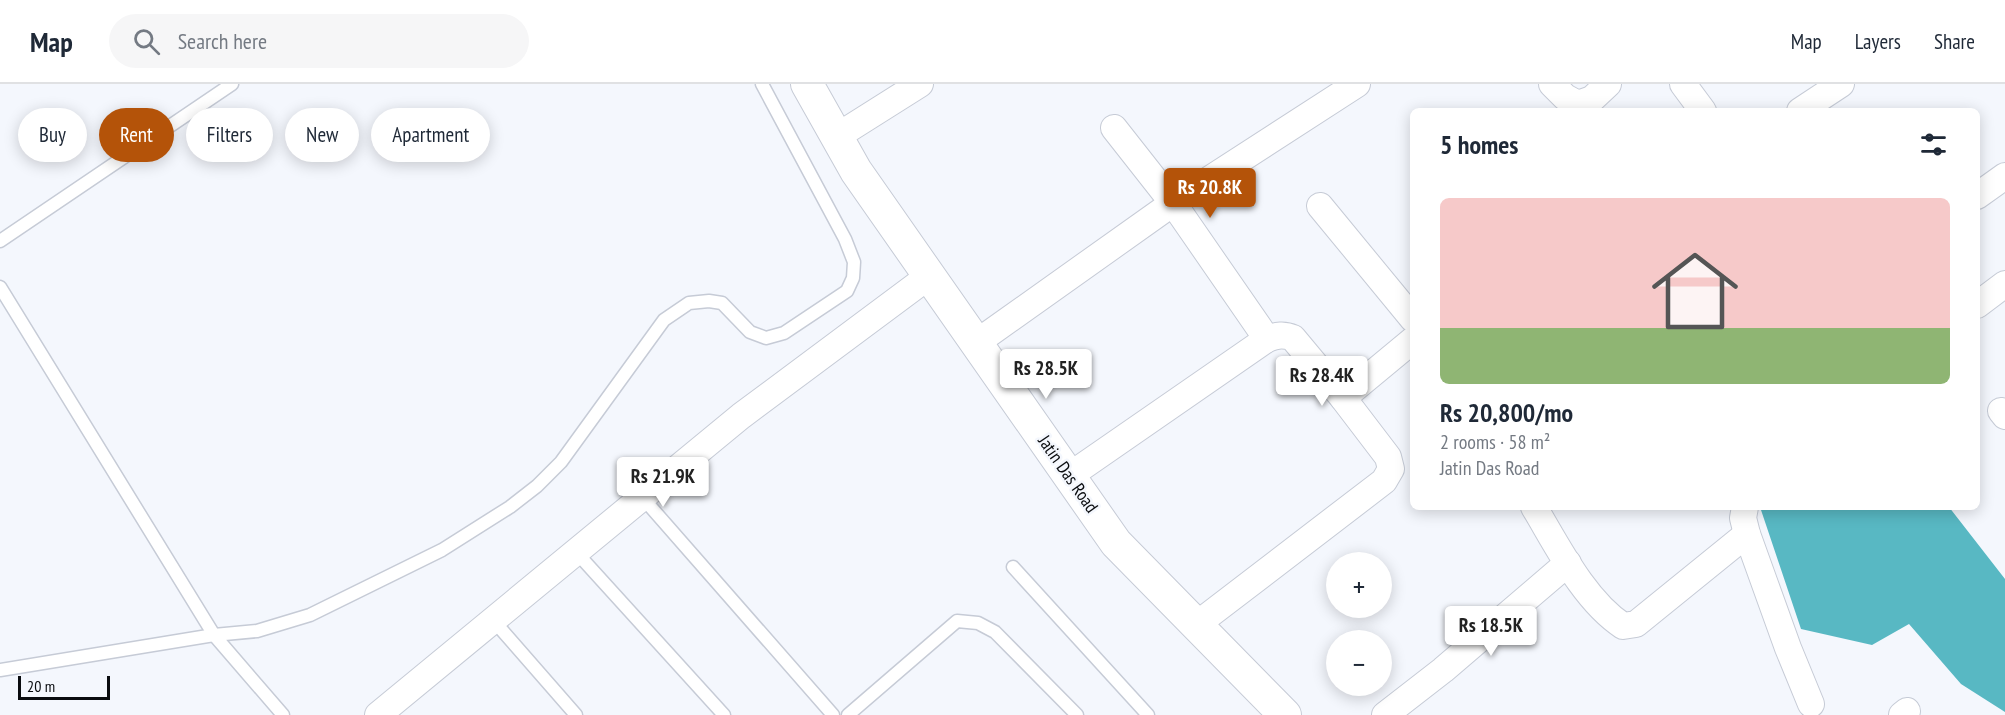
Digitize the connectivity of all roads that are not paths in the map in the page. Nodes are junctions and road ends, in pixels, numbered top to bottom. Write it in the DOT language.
graph roads {
  1 [pos="232,84"];
  2 [pos="762,84"];
  3 [pos="807,84"];
  4 [pos="920,84"];
  5 [pos="1357,84"];
  6 [pos="1552,84"];
  7 [pos="1608,84"];
  8 [pos="1683,84"];
  9 [pos="1841,84"];
  10 [pos="1328,92"];
  11 [pos="1701,108"];
  12 [pos="1805,108"];
  13 [pos="1114,128"];
  14 [pos="836,136"];
  15 [pos="2005,176"];
  16 [pos="1980,194"];
  17 [pos="1173,203"];
  18 [pos="1320,206"];
  19 [pos="0,241"];
  20 [pos="929,276"];
  21 [pos="2005,284"];
  22 [pos="0,287"];
  23 [pos="1980,303"];
  24 [pos="1410,315"];
  25 [pos="1267,339"];
  26 [pos="1410,342"];
  27 [pos="976,343"];
  28 [pos="1343,398"];
  29 [pos="1069,476"];
  30 [pos="642,497"];
  31 [pos="1536,510"];
  32 [pos="1744,510"];
  33 [pos="1747,534"];
  34 [pos="576,552"];
  35 [pos="1568,563"];
  36 [pos="1013,567"];
  37 [pos="493,620"];
  38 [pos="1196,625"];
  39 [pos="214,635"];
  40 [pos="0,670"];
  41 [pos="1811,704"];
  42 [pos="283,715"];
  43 [pos="378,715"];
  44 [pos="576,715"];
  45 [pos="724,715"];
  46 [pos="833,715"];
  47 [pos="848,715"];
  48 [pos="1077,715"];
  49 [pos="1148,715"];
  50 [pos="1285,715"];
  51 [pos="1385,715"];
  1 -- 19 [label="lane"];
  2 -- 39 [label="lane"];
  3 -- 14 [label="street, Jatin Das Road"];
  4 -- 14 [label="street"];
  5 -- 10 [label="street"];
  6 -- 7 [label="street"];
  8 -- 11 [label="street"];
  9 -- 12 [label="street"];
  10 -- 17 [label="street"];
  13 -- 17 [label="street"];
  14 -- 20 [label="street, Jatin Das Road"];
  15 -- 16 [label="street"];
  17 -- 25 [label="street"];
  17 -- 27 [label="street"];
  18 -- 24 [label="street"];
  20 -- 27 [label="street, Jatin Das Road"];
  20 -- 30 [label="street"];
  21 -- 23 [label="street"];
  22 -- 39 [label="lane"];
  25 -- 28 [label="street"];
  25 -- 29 [label="street"];
  26 -- 28 [label="street"];
  27 -- 29 [label="street, Jatin Das Road"];
  28 -- 38 [label="street"];
  29 -- 38 [label="street, Jatin Das Road"];
  30 -- 34 [label="street"];
  30 -- 46 [label="lane"];
  31 -- 35 [label="street"];
  32 -- 33 [label="street"];
  33 -- 35 [label="street"];
  33 -- 41 [label="street"];
  34 -- 37 [label="street"];
  34 -- 45 [label="lane"];
  35 -- 51 [label="street"];
  36 -- 49 [label="lane"];
  37 -- 43 [label="street"];
  37 -- 44 [label="lane"];
  38 -- 50 [label="street, Jatin Das Road"];
  39 -- 40 [label="lane"];
  39 -- 42 [label="lane"];
  47 -- 48 [label="lane"];
}
